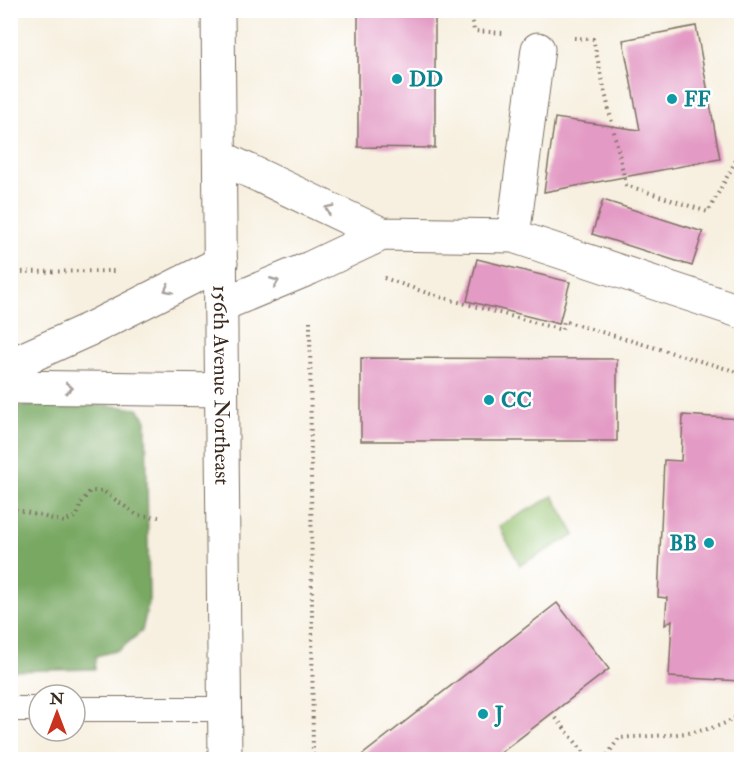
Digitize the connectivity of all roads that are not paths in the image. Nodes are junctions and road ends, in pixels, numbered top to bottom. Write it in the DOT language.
graph roads {
  1 [pos="218,10"];
  2 [pos="524,41"];
  3 [pos="220,157"];
  4 [pos="382,234"];
  5 [pos="513,237"];
  6 [pos="220,263"];
  7 [pos="221,305"];
  8 [pos="741,312"];
  9 [pos="10,365"];
  10 [pos="10,387"];
  11 [pos="221,390"];
  12 [pos="10,708"];
  13 [pos="27,709"];
  14 [pos="87,709"];
  15 [pos="224,709"];
  16 [pos="225,759"];
  1 -- 3 [label="street, 156th Avenue Northeast"];
  2 -- 5 [label="street"];
  4 -- 3 [label="street, one-way"];
  3 -- 6 [label="street, 156th Avenue Northeast"];
  4 -- 5 [label="street"];
  7 -- 4 [label="street, one-way"];
  5 -- 8 [label="street"];
  6 -- 7 [label="street, 156th Avenue Northeast"];
  6 -- 9 [label="street, one-way"];
  7 -- 11 [label="street, 156th Avenue Northeast"];
  10 -- 11 [label="street, one-way"];
  11 -- 15 [label="street, 156th Avenue Northeast"];
  12 -- 13 [label="lane"];
  14 -- 15 [label="lane"];
  15 -- 16 [label="street, 156th Avenue Northeast"];
}
